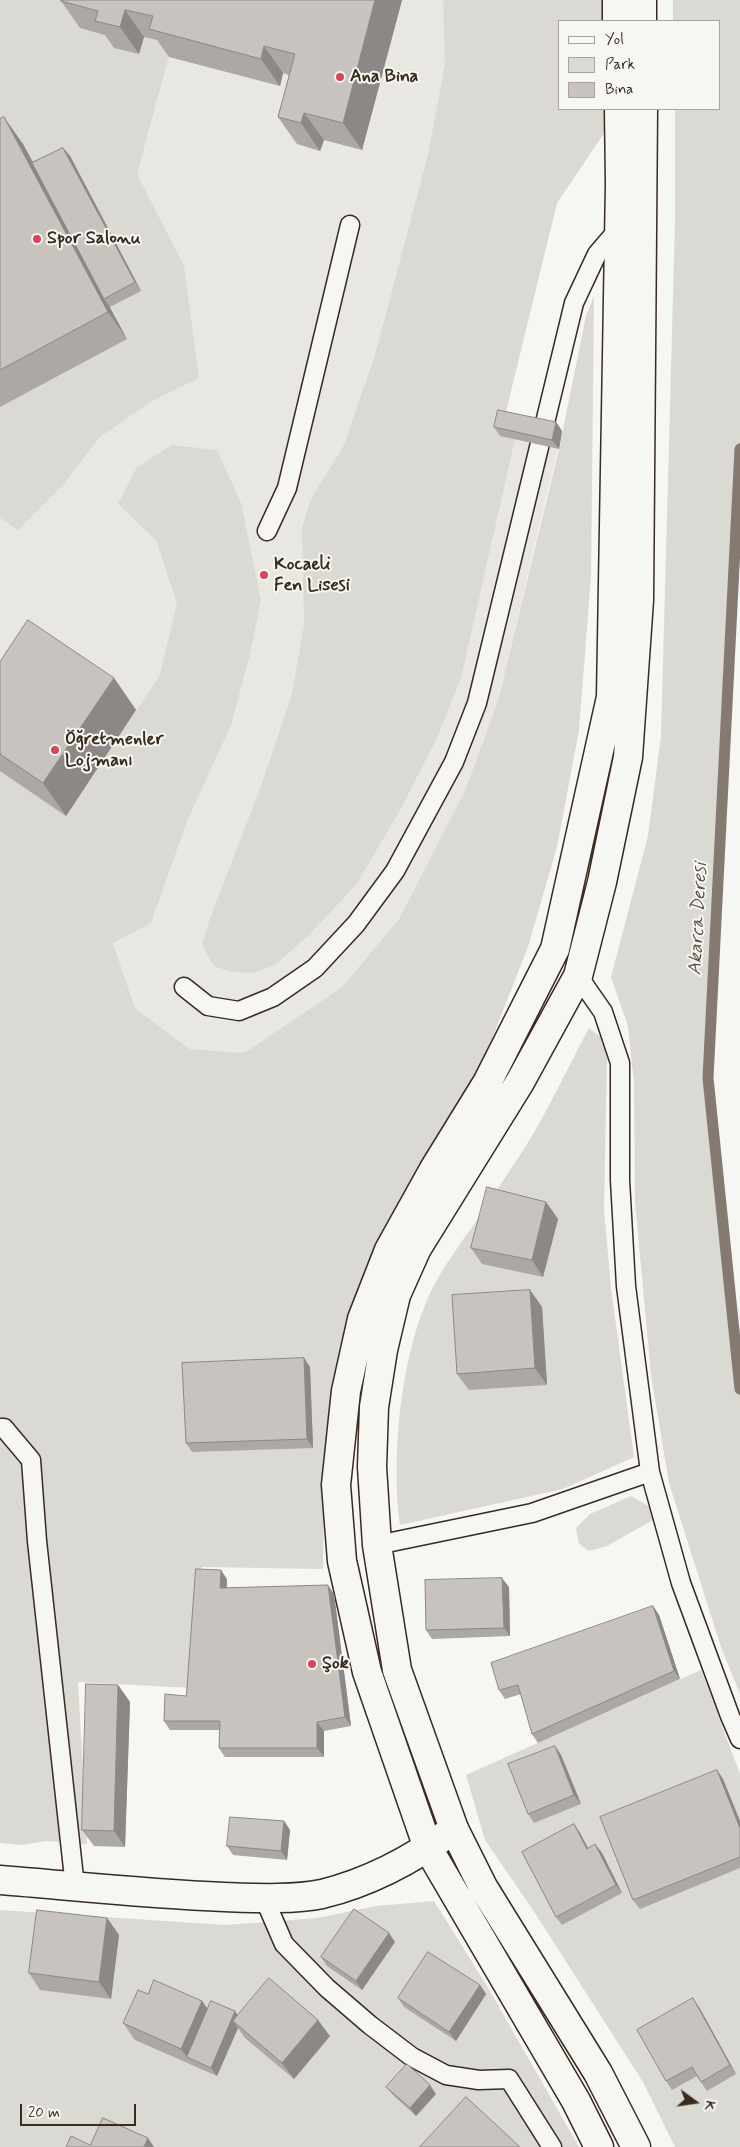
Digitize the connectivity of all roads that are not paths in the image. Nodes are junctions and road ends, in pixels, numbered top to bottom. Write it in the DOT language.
graph roads {
  1 [pos="617,0"];
  2 [pos="642,0"];
  3 [pos="617,20"];
  4 [pos="642,20"];
  5 [pos="619,110"];
  6 [pos="643,110"];
  7 [pos="644,202"];
  8 [pos="350,226"];
  9 [pos="619,229"];
  10 [pos="267,531"];
  11 [pos="578,976"];
  12 [pos="184,987"];
  13 [pos="0,1428"];
  14 [pos="650,1472"];
  15 [pos="376,1545"];
  16 [pos="740,1739"];
  17 [pos="454,1829"];
  18 [pos="428,1848"];
  19 [pos="0,1880"];
  20 [pos="75,1886"];
  21 [pos="264,1898"];
  22 [pos="552,2147"];
  23 [pos="599,2147"];
  24 [pos="636,2147"];
  1 -- 3 [label="main road"];
  2 -- 4 [label="main road"];
  5 -- 9 [label="main road"];
  6 -- 7 [label="main road"];
  7 -- 9 [label="lane"];
  7 -- 11 [label="main road"];
  8 -- 10 [label="lane"];
  9 -- 12 [label="lane"];
  9 -- 18 [label="main road"];
  11 -- 14 [label="lane"];
  11 -- 15 [label="main road"];
  13 -- 20 [label="lane"];
  14 -- 15 [label="lane"];
  14 -- 16 [label="lane"];
  15 -- 17 [label="main road"];
  17 -- 18 [label="main road"];
  17 -- 24 [label="main road"];
  18 -- 21 [label="main road"];
  18 -- 23 [label="main road"];
  19 -- 20 [label="main road"];
  20 -- 21 [label="main road"];
  21 -- 22 [label="lane"];
}
